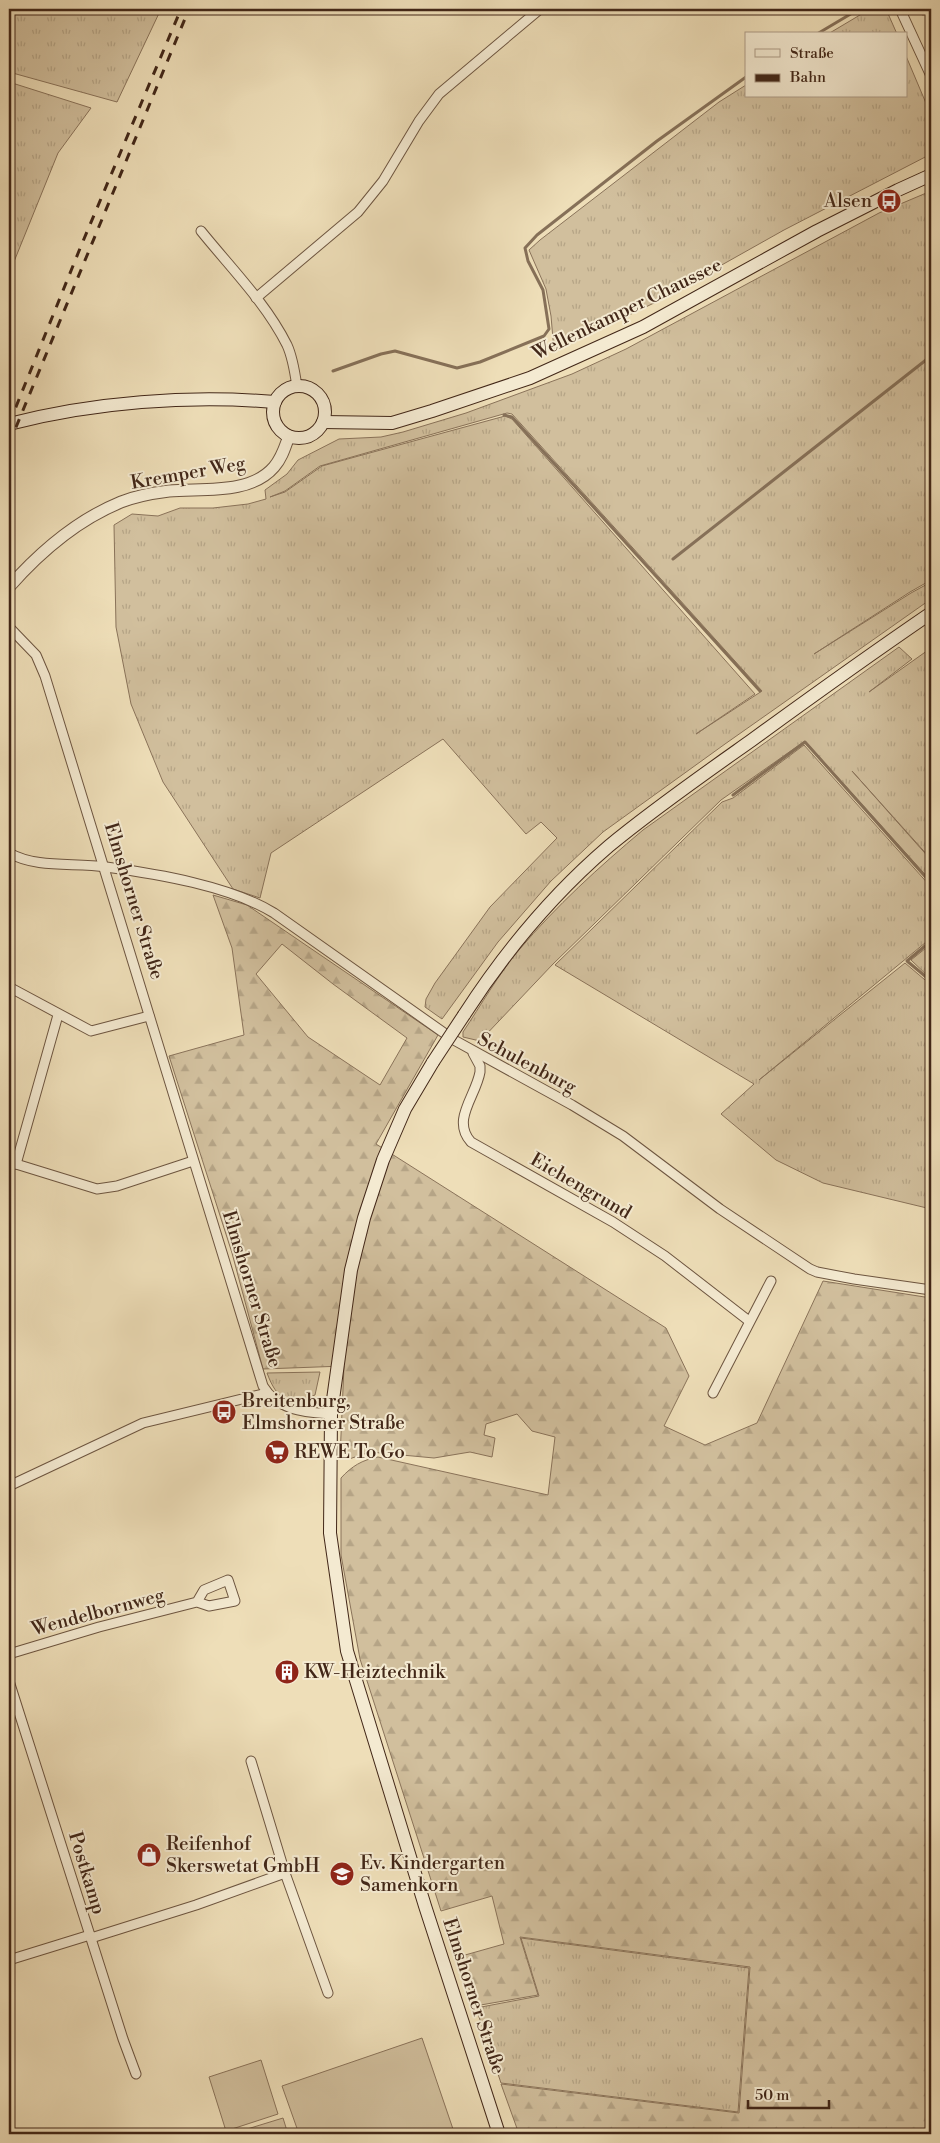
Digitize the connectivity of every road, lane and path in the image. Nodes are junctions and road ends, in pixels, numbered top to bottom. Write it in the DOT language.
graph roads {
  1 [pos="540,9"];
  2 [pos="900,9"];
  3 [pos="931,76"];
  4 [pos="931,175"];
  5 [pos="200,231"];
  6 [pos="256,298"];
  7 [pos="297,386"];
  8 [pos="275,402"];
  9 [pos="323,422"];
  10 [pos="9,424"];
  11 [pos="289,436"];
  12 [pos="9,587"];
  13 [pos="931,613"];
  14 [pos="9,627"];
  15 [pos="9,853"];
  16 [pos="105,867"];
  17 [pos="9,988"];
  18 [pos="58,1015"];
  19 [pos="149,1016"];
  20 [pos="473,1052"];
  21 [pos="193,1161"];
  22 [pos="13,1162"];
  23 [pos="771,1282"];
  24 [pos="931,1290"];
  25 [pos="749,1321"];
  26 [pos="267,1393"];
  27 [pos="712,1393"];
  28 [pos="331,1414"];
  29 [pos="9,1486"];
  30 [pos="197,1602"];
  31 [pos="9,1654"];
  32 [pos="9,1681"];
  33 [pos="251,1761"];
  34 [pos="286,1873"];
  35 [pos="90,1937"];
  36 [pos="9,1960"];
  37 [pos="328,1993"];
  38 [pos="136,2074"];
  39 [pos="499,2134"];
  1 -- 6 [label="street"];
  2 -- 3 [label="street"];
  4 -- 9 [label="main road, Wellenkamper Chaussee"];
  5 -- 6 [label="street"];
  6 -- 7 [label="street"];
  7 -- 8 [label="main road"];
  7 -- 9 [label="main road"];
  8 -- 10 [label="main road"];
  8 -- 11 [label="main road"];
  9 -- 11 [label="main road"];
  11 -- 12 [label="street, Kremper Weg"];
  13 -- 28 [label="main road, bridge"];
  14 -- 16 [label="street, Elmshorner Straße"];
  15 -- 16 [label="street, Schulenburg"];
  16 -- 19 [label="street, Elmshorner Straße"];
  16 -- 20 [label="street, Schulenburg"];
  17 -- 18 [label="street"];
  18 -- 19 [label="street"];
  18 -- 22 [label="street"];
  19 -- 21 [label="street, Elmshorner Straße"];
  20 -- 24 [label="street, Schulenburg"];
  20 -- 25 [label="street, Eichengrund"];
  21 -- 22 [label="street"];
  21 -- 26 [label="street, Elmshorner Straße"];
  23 -- 25 [label="street"];
  25 -- 27 [label="street"];
  26 -- 28 [label="street, Elmshorner Straße"];
  26 -- 29 [label="street"];
  28 -- 39 [label="main road, Elmshorner Straße"];
  30 -- 31 [label="street, Wendelbornweg"];
  32 -- 35 [label="street, Postkamp"];
  33 -- 34 [label="street"];
  34 -- 35 [label="street"];
  34 -- 37 [label="street"];
  35 -- 36 [label="street"];
  35 -- 38 [label="street, Postkamp"];
}
